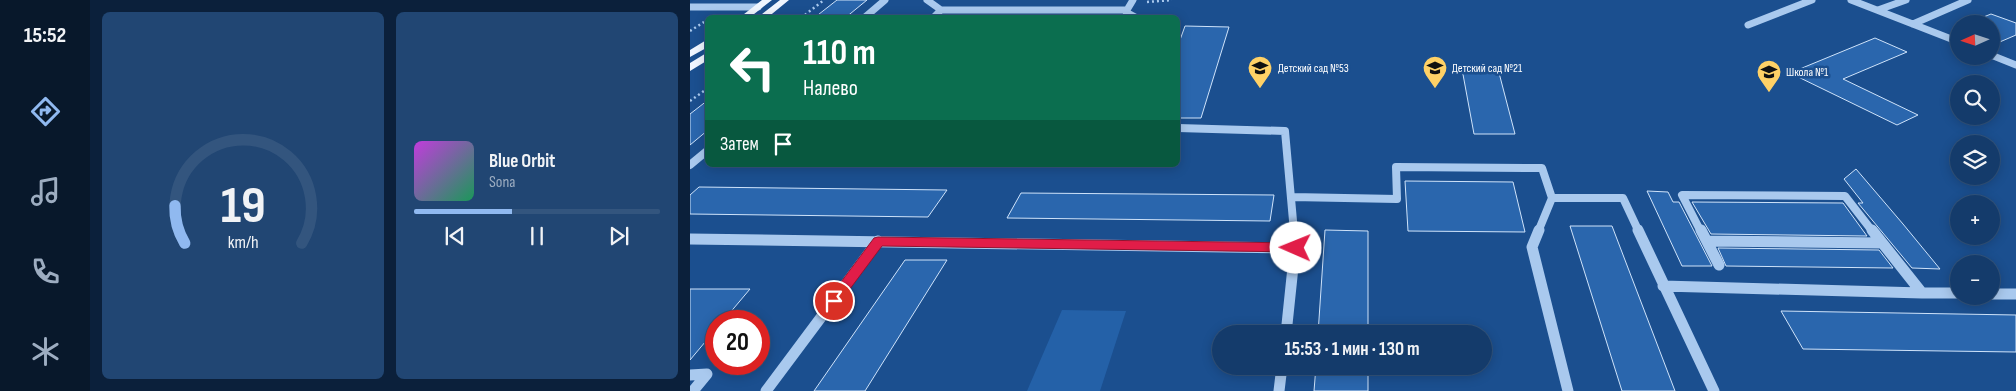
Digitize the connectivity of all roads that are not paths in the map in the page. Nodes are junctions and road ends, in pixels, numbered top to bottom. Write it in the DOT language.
graph roads {
  1 [pos="768,0"];
  2 [pos="785,0"];
  3 [pos="885,0"];
  4 [pos="928,0"];
  5 [pos="1812,0"];
  6 [pos="1851,0"];
  7 [pos="1906,0"];
  8 [pos="1968,0"];
  9 [pos="1133,1"];
  10 [pos="690,7"];
  11 [pos="758,7"];
  12 [pos="941,10"];
  13 [pos="1051,10"];
  14 [pos="1127,10"];
  15 [pos="1878,10"];
  16 [pos="747,15"];
  17 [pos="764,15"];
  18 [pos="868,15"];
  19 [pos="936,15"];
  20 [pos="1048,15"];
  21 [pos="1132,15"];
  22 [pos="1913,24"];
  23 [pos="1748,25"];
  24 [pos="1950,38"];
  25 [pos="705,44"];
  26 [pos="690,54"];
  27 [pos="705,57"];
  28 [pos="2000,58"];
  29 [pos="2015,64"];
  30 [pos="690,68"];
  31 [pos="1180,128"];
  32 [pos="705,152"];
  33 [pos="690,165"];
  34 [pos="1292,197"];
  35 [pos="1552,198"];
  36 [pos="690,239"];
  37 [pos="878,241"];
  38 [pos="1707,242"];
  39 [pos="1882,243"];
  40 [pos="1296,248"];
  41 [pos="1719,265"];
  42 [pos="1663,286"];
  43 [pos="1922,293"];
  44 [pos="1950,293"];
  45 [pos="2000,294"];
  46 [pos="2016,294"];
  47 [pos="1287,325"];
  48 [pos="690,374"];
  49 [pos="1281,375"];
  50 [pos="694,391"];
  51 [pos="766,391"];
  52 [pos="1279,391"];
  53 [pos="1568,391"];
  54 [pos="1714,391"];
  1 -- 11 [label="main road"];
  2 -- 17 [label="main road"];
  3 -- 18 [label="lane"];
  4 -- 12 [label="lane"];
  5 -- 23 [label="lane"];
  6 -- 15 [label="lane"];
  7 -- 15 [label="lane"];
  8 -- 22 [label="lane"];
  9 -- 14 [label="lane"];
  10 -- 11 [label="lane"];
  11 -- 16 [label="main road"];
  12 -- 13 [label="lane"];
  12 -- 19 [label="lane"];
  13 -- 14 [label="lane"];
  13 -- 20 [label="lane"];
  14 -- 21 [label="lane"];
  15 -- 22 [label="lane"];
  22 -- 24 [label="lane"];
  25 -- 26 [label="main road"];
  27 -- 30 [label="main road"];
  28 -- 29 [label="lane"];
  31 -- 34 [label="lane"];
  32 -- 33 [label="lane"];
  34 -- 35 [label="lane"];
  34 -- 40 [label="lane"];
  35 -- 42 [label="lane"];
  35 -- 53 [label="lane"];
  36 -- 37 [label="lane"];
  37 -- 40 [label="lane"];
  37 -- 51 [label="lane"];
  38 -- 39 [label="lane"];
  38 -- 39 [label="lane"];
  38 -- 41 [label="lane"];
  39 -- 43 [label="lane"];
  40 -- 47 [label="lane"];
  42 -- 43 [label="lane"];
  42 -- 54 [label="lane"];
  43 -- 44 [label="lane"];
  45 -- 46 [label="lane"];
  48 -- 50 [label="lane"];
  49 -- 52 [label="lane"];
}
